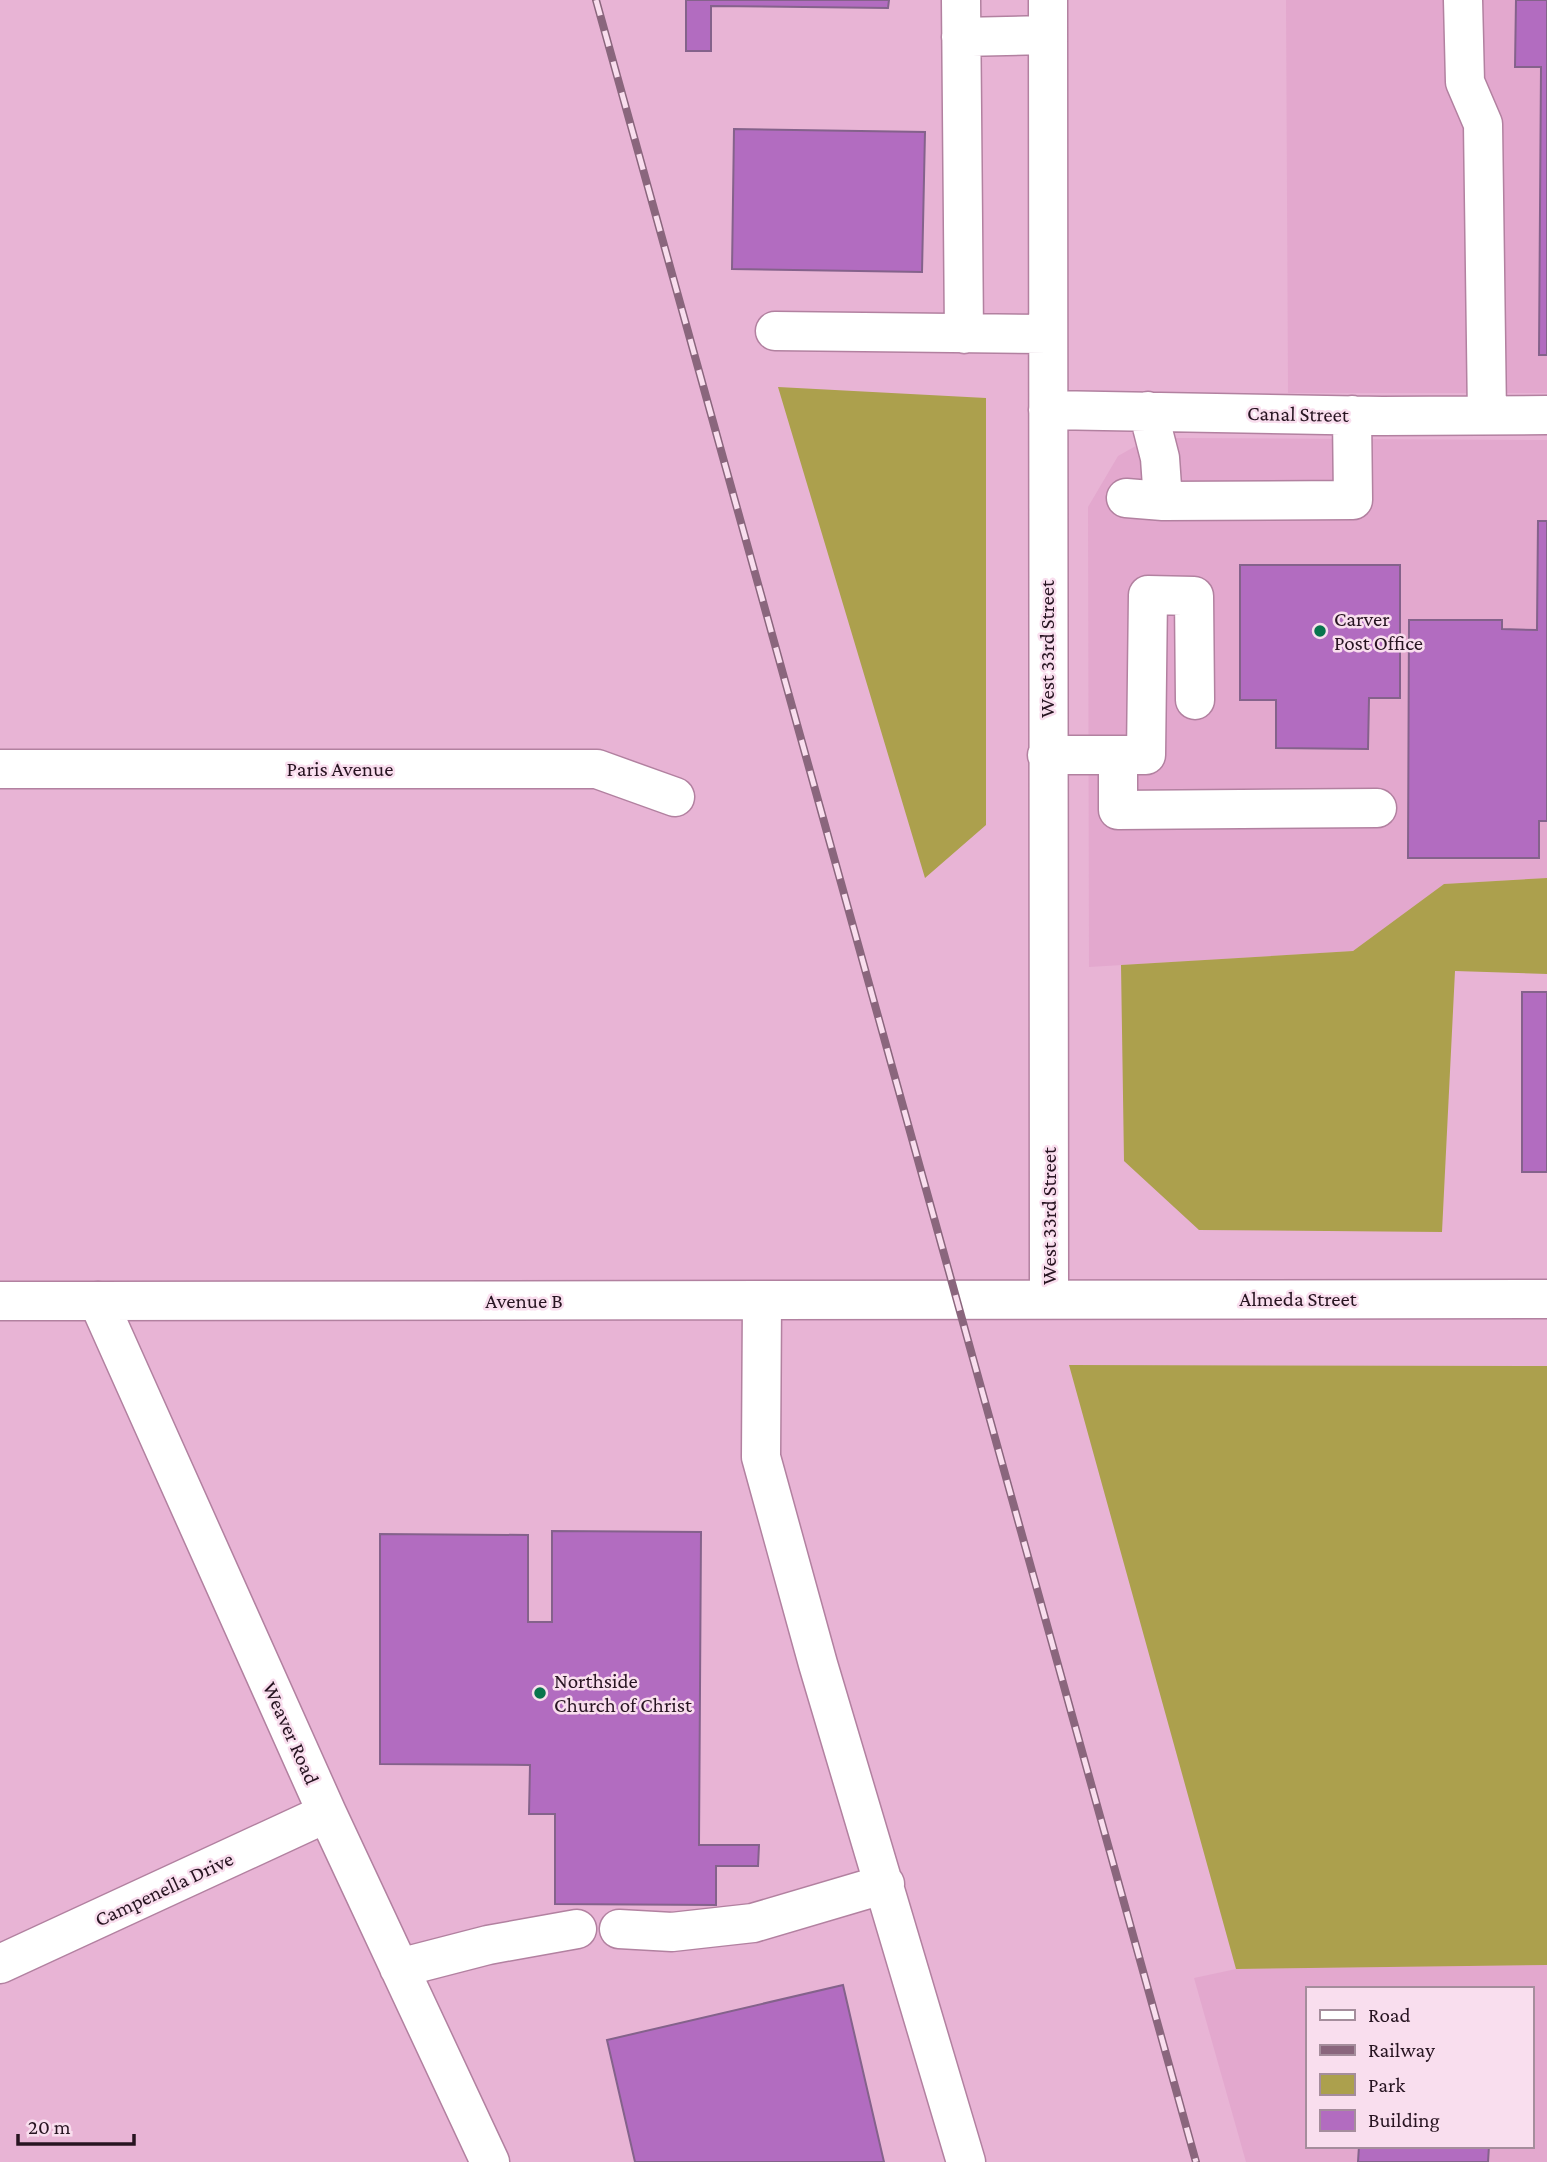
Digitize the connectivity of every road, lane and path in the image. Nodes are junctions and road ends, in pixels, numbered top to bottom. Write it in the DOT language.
graph roads {
  1 [pos="1463,0"];
  2 [pos="1048,17"];
  3 [pos="961,19"];
  4 [pos="775,331"];
  5 [pos="964,334"];
  6 [pos="1048,334"];
  7 [pos="1048,410"];
  8 [pos="1148,411"];
  9 [pos="1352,415"];
  10 [pos="1487,415"];
  11 [pos="1547,415"];
  12 [pos="1195,699"];
  13 [pos="1046,755"];
  14 [pos="1118,755"];
  15 [pos="0,769"];
  16 [pos="675,797"];
  17 [pos="1377,808"];
  18 [pos="1049,1299"];
  19 [pos="1547,1299"];
  20 [pos="0,1301"];
  21 [pos="98,1301"];
  22 [pos="762,1301"];
  23 [pos="327,1813"];
  24 [pos="885,1884"];
  25 [pos="577,1929"];
  26 [pos="619,1929"];
  27 [pos="0,1964"];
  28 [pos="399,1968"];
  29 [pos="490,2162"];
  30 [pos="966,2162"];
  1 -- 10 [label="street"];
  2 -- 3 [label="street"];
  2 -- 6 [label="street, West 33rd Street"];
  3 -- 5 [label="street"];
  4 -- 5 [label="street"];
  5 -- 6 [label="street"];
  6 -- 7 [label="street, West 33rd Street"];
  7 -- 8 [label="street, Canal Street"];
  7 -- 13 [label="street, West 33rd Street"];
  8 -- 9 [label="street, Canal Street"];
  8 -- 9 [label="street"];
  9 -- 10 [label="street, Canal Street"];
  10 -- 11 [label="street, Canal Street"];
  12 -- 14 [label="street"];
  13 -- 14 [label="street"];
  13 -- 18 [label="street, West 33rd Street"];
  14 -- 17 [label="street"];
  15 -- 16 [label="street, Paris Avenue"];
  18 -- 19 [label="street, Almeda Street"];
  18 -- 22 [label="street, Avenue B"];
  20 -- 21 [label="street, Avenue B"];
  21 -- 22 [label="street, Avenue B"];
  21 -- 23 [label="street, Weaver Road"];
  22 -- 24 [label="street"];
  23 -- 27 [label="street, Campenella Drive"];
  23 -- 28 [label="street, Weaver Road"];
  24 -- 26 [label="street"];
  24 -- 30 [label="street"];
  25 -- 28 [label="street"];
  28 -- 29 [label="street, Weaver Road"];
}
